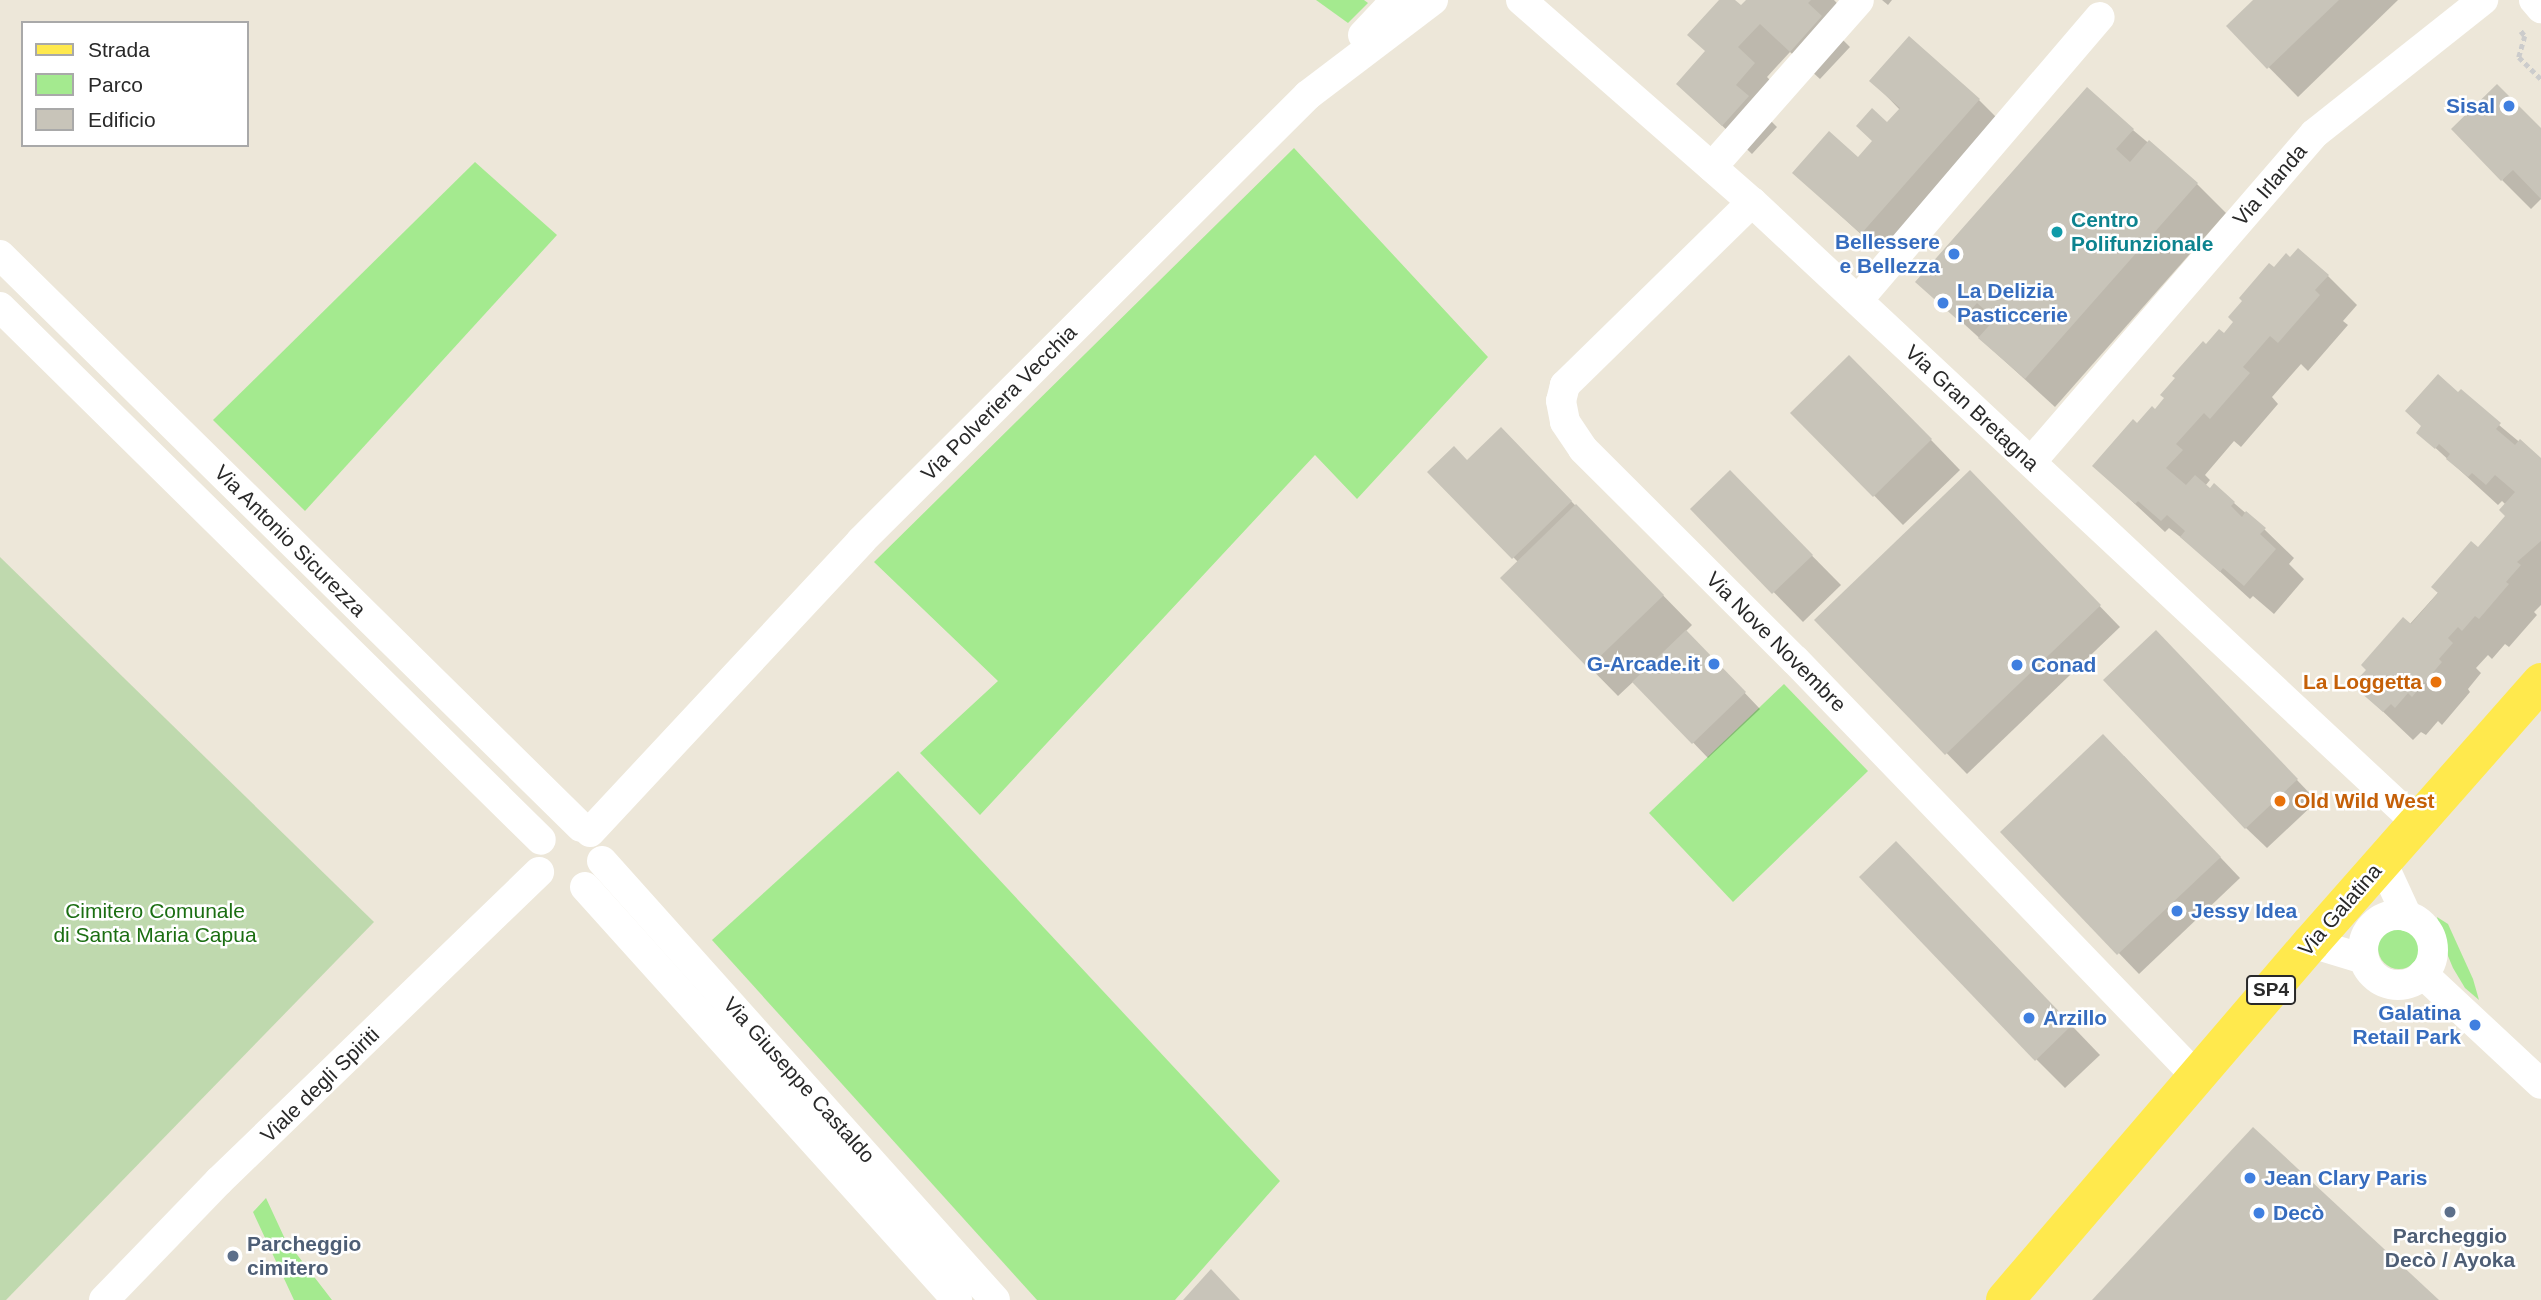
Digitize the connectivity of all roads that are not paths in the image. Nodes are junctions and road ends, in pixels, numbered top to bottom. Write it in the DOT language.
graph roads {
  1 [pos="1396,0"];
  2 [pos="1433,0"];
  3 [pos="1521,0"];
  4 [pos="1555,0"];
  5 [pos="1859,0"];
  6 [pos="2483,0"];
  7 [pos="2534,0"];
  8 [pos="2541,8"];
  9 [pos="2100,17"];
  10 [pos="1556,30"];
  11 [pos="1308,94"];
  12 [pos="1712,167"];
  13 [pos="1752,202"];
  14 [pos="0,255"];
  15 [pos="1858,300"];
  16 [pos="0,307"];
  17 [pos="2031,462"];
  18 [pos="2541,681"];
  19 [pos="2417,823"];
  20 [pos="585,829"];
  21 [pos="541,840"];
  22 [pos="603,861"];
  23 [pos="2382,862"];
  24 [pos="539,872"];
  25 [pos="585,887"];
  26 [pos="2407,916"];
  27 [pos="2311,943"];
  28 [pos="2364,958"];
  29 [pos="2423,974"];
  30 [pos="2197,1077"];
  31 [pos="2541,1084"];
  32 [pos="104,1300"];
  33 [pos="957,1300"];
  34 [pos="995,1300"];
  35 [pos="2005,1300"];
  1 -- 11 [label="street"];
  2 -- 11 [label="street, Via Polveriera Vecchia"];
  3 -- 10 [label="street, Via Gran Bretagna"];
  4 -- 10 [label="street"];
  5 -- 12 [label="street"];
  6 -- 17 [label="street, Via Irlanda"];
  7 -- 8 [label="street"];
  9 -- 15 [label="street"];
  10 -- 12 [label="street, Via Gran Bretagna"];
  11 -- 20 [label="street, Via Polveriera Vecchia"];
  12 -- 13 [label="street, Via Gran Bretagna"];
  13 -- 15 [label="street, Via Gran Bretagna"];
  13 -- 30 [label="street, Via Nove Novembre"];
  14 -- 20 [label="street, Via Antonio Sicurezza"];
  15 -- 17 [label="street, Via Gran Bretagna"];
  16 -- 21 [label="street, Via Antonio Sicurezza"];
  17 -- 19 [label="street, Via Gran Bretagna"];
  18 -- 19 [label="main road, Via Galatina / SP4"];
  19 -- 23 [label="main road, Via Galatina / SP4"];
  20 -- 21 [label="street"];
  20 -- 22 [label="street"];
  21 -- 24 [label="street"];
  22 -- 25 [label="street"];
  22 -- 34 [label="street, Via Giuseppe Castaldo"];
  23 -- 26 [label="street"];
  23 -- 27 [label="main road, Via Galatina / SP4"];
  24 -- 25 [label="street"];
  24 -- 32 [label="street, Viale degli Spiriti"];
  25 -- 33 [label="street, Via Giuseppe Castaldo"];
  26 -- 28 [label="street"];
  26 -- 29 [label="street"];
  27 -- 28 [label="street"];
  27 -- 30 [label="main road, Via Galatina / SP4"];
  28 -- 29 [label="street"];
  29 -- 31 [label="street"];
  30 -- 35 [label="main road, Via Galatina / SP4"];
}
